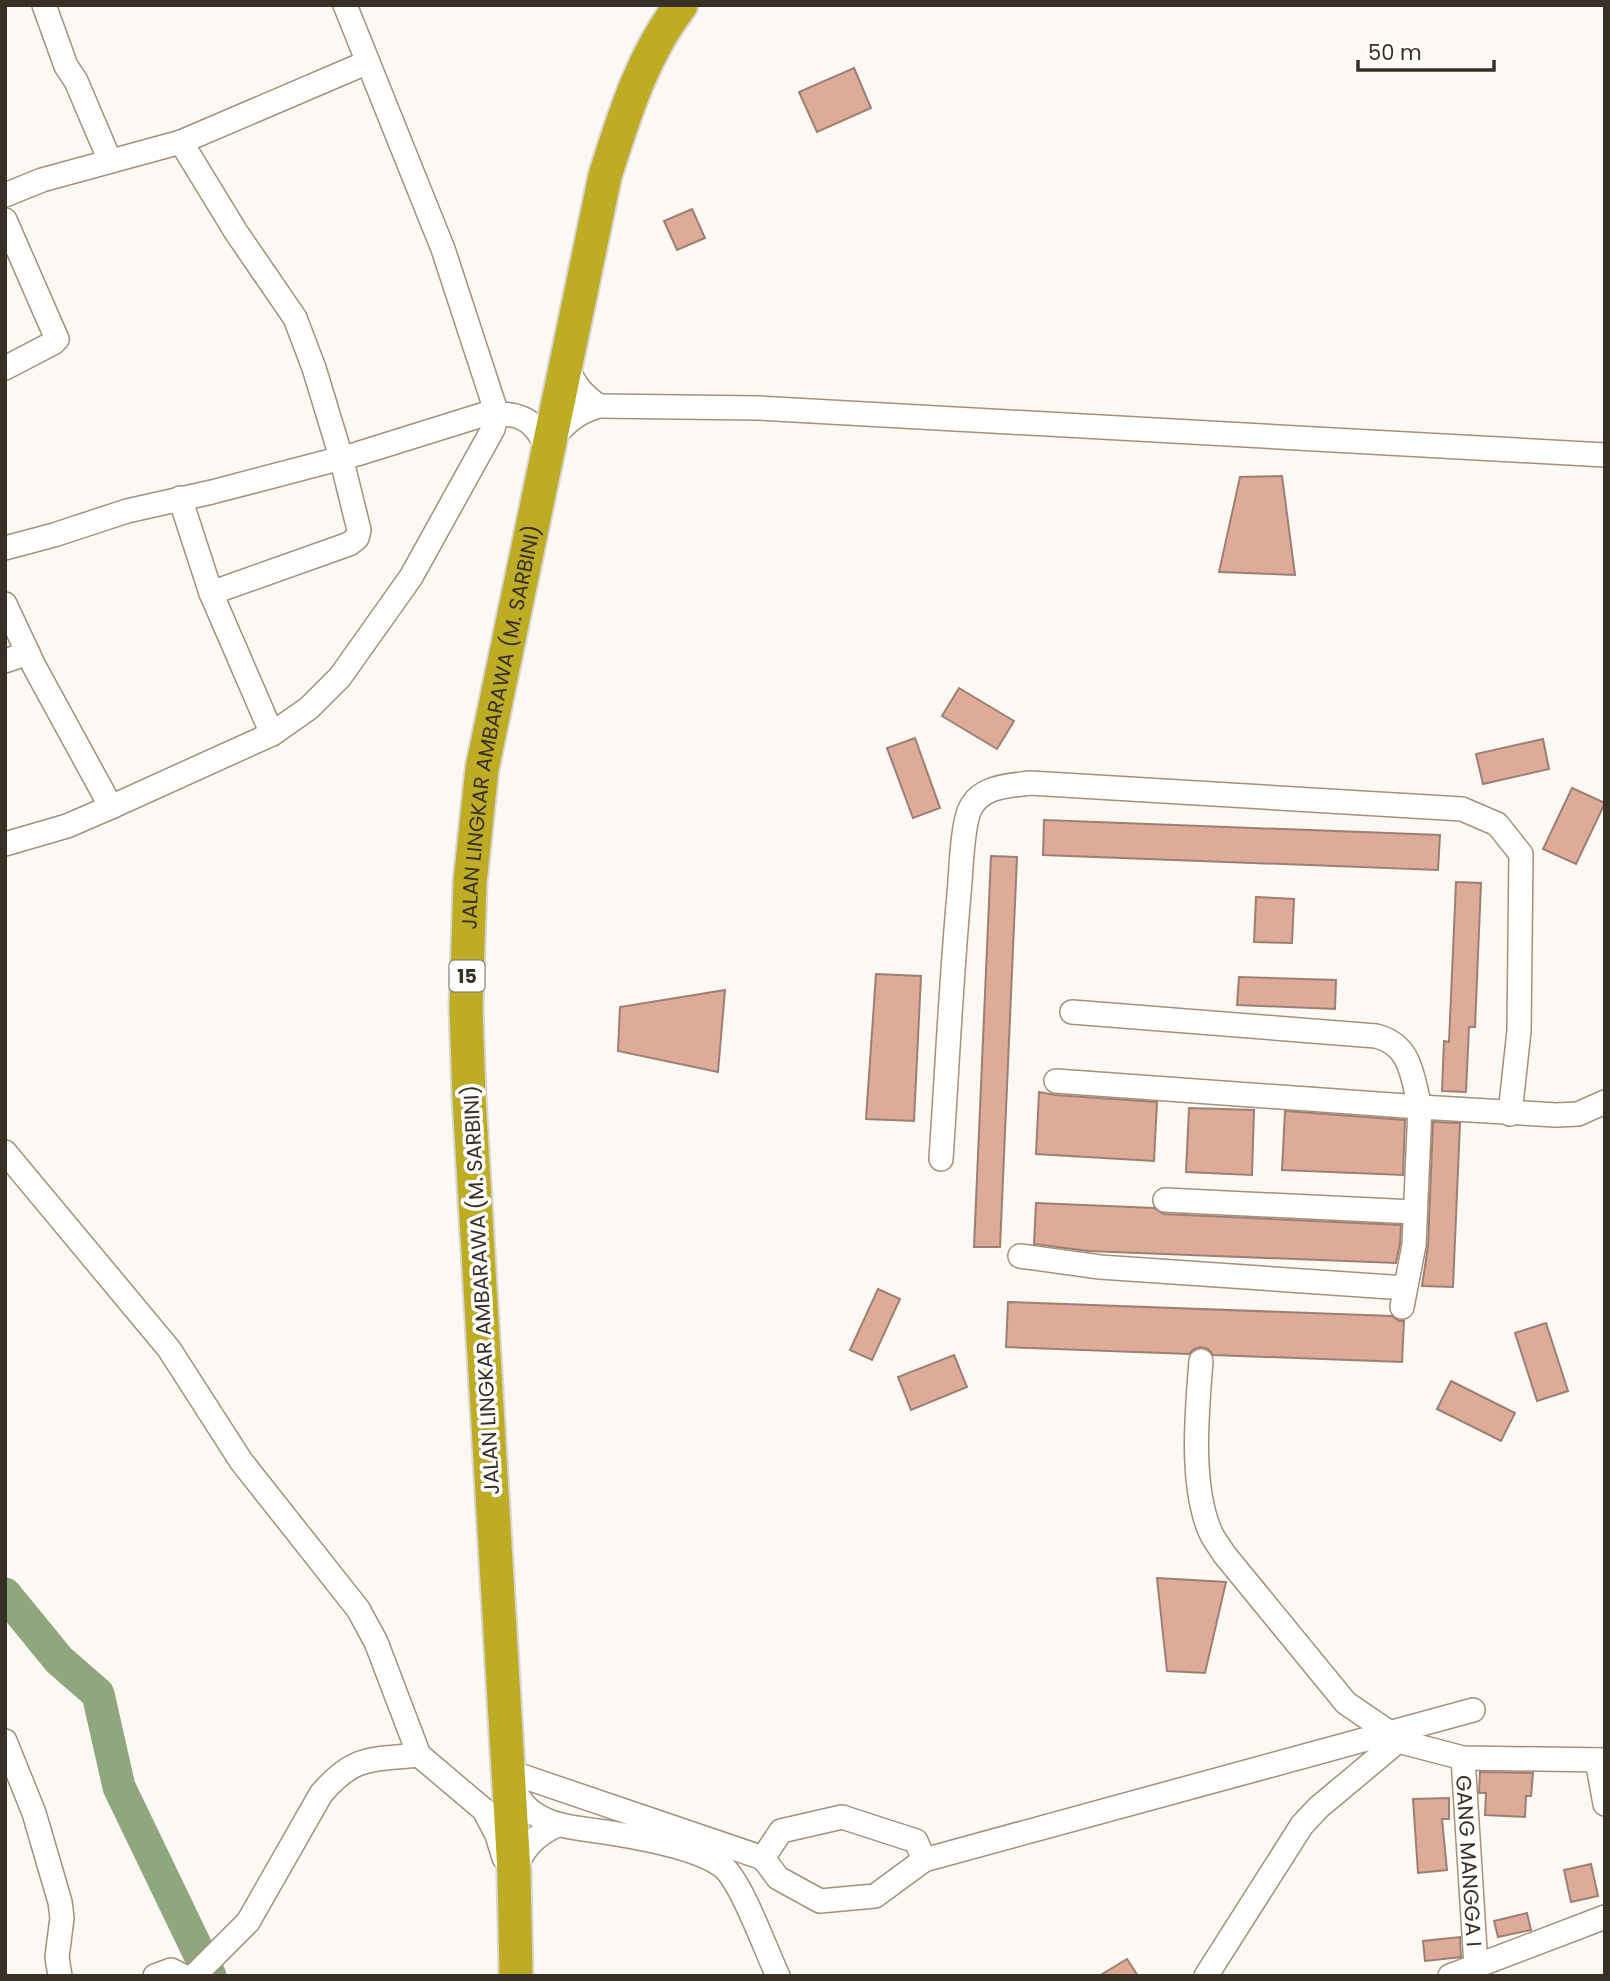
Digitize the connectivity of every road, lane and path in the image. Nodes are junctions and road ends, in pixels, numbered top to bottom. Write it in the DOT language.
graph roads {
  1 [pos="44,5"];
  2 [pos="345,5"];
  3 [pos="681,5"];
  4 [pos="368,62"];
  5 [pos="181,142"];
  6 [pos="110,161"];
  7 [pos="5,195"];
  8 [pos="5,220"];
  9 [pos="5,368"];
  10 [pos="564,373"];
  11 [pos="599,405"];
  12 [pos="497,414"];
  13 [pos="525,418"];
  14 [pos="549,445"];
  15 [pos="1605,455"];
  16 [pos="341,457"];
  17 [pos="180,498"];
  18 [pos="5,548"];
  19 [pos="211,593"];
  20 [pos="5,604"];
  21 [pos="28,653"];
  22 [pos="5,661"];
  23 [pos="272,734"];
  24 [pos="111,807"];
  25 [pos="5,844"];
  26 [pos="1072,1012"];
  27 [pos="1056,1081"];
  28 [pos="1605,1102"];
  29 [pos="1420,1107"];
  30 [pos="1510,1114"];
  31 [pos="5,1152"];
  32 [pos="941,1159"];
  33 [pos="1165,1200"];
  34 [pos="1414,1212"];
  35 [pos="1020,1256"];
  36 [pos="1201,1361"];
  37 [pos="1473,1710"];
  38 [pos="1394,1737"];
  39 [pos="5,1741"];
  40 [pos="419,1755"];
  41 [pos="1463,1758"];
  42 [pos="1601,1760"];
  43 [pos="508,1771"];
  44 [pos="463,1794"];
  45 [pos="1605,1804"];
  46 [pos="557,1825"];
  47 [pos="763,1858"];
  48 [pos="924,1860"];
  49 [pos="514,1885"];
  50 [pos="1605,1917"];
  51 [pos="1476,1966"];
  52 [pos="192,1975"];
  53 [pos="60,1976"];
  54 [pos="155,1976"];
  55 [pos="516,1976"];
  56 [pos="778,1976"];
  57 [pos="1206,1976"];
  58 [pos="1450,1976"];
  1 -- 6 [label="street"];
  2 -- 4 [label="street"];
  3 -- 10 [label="highway, JALAN LINGKAR AMBARAWA (M. SARBINI) / 15"];
  4 -- 5 [label="street"];
  4 -- 12 [label="street"];
  5 -- 6 [label="street"];
  5 -- 16 [label="street"];
  6 -- 7 [label="street"];
  8 -- 9 [label="street"];
  10 -- 11 [label="street"];
  10 -- 13 [label="street"];
  10 -- 14 [label="highway, JALAN LINGKAR AMBARAWA (M. SARBINI) / 15"];
  11 -- 14 [label="street"];
  11 -- 15 [label="street"];
  12 -- 13 [label="street"];
  12 -- 16 [label="street"];
  12 -- 23 [label="street"];
  13 -- 14 [label="street"];
  14 -- 43 [label="highway, JALAN LINGKAR AMBARAWA (M. SARBINI) / 15"];
  16 -- 17 [label="street"];
  16 -- 19 [label="street"];
  17 -- 18 [label="street"];
  17 -- 19 [label="street"];
  19 -- 23 [label="street"];
  20 -- 21 [label="street"];
  21 -- 22 [label="street"];
  21 -- 24 [label="street"];
  23 -- 24 [label="street"];
  24 -- 25 [label="street"];
  26 -- 29 [label="street"];
  27 -- 29 [label="street"];
  28 -- 30 [label="street"];
  29 -- 30 [label="street"];
  29 -- 34 [label="street"];
  30 -- 32 [label="street"];
  31 -- 40 [label="street"];
  33 -- 34 [label="street"];
  34 -- 35 [label="street"];
  36 -- 38 [label="street"];
  37 -- 38 [label="street"];
  38 -- 41 [label="street"];
  38 -- 48 [label="street"];
  38 -- 57 [label="street"];
  39 -- 53 [label="street"];
  40 -- 44 [label="street"];
  40 -- 52 [label="street"];
  41 -- 42 [label="street"];
  41 -- 51 [label="street, GANG MANGGA I"];
  42 -- 45 [label="street"];
  43 -- 44 [label="street"];
  43 -- 46 [label="street"];
  43 -- 47 [label="street"];
  43 -- 49 [label="highway, JALAN LINGKAR AMBARAWA (M. SARBINI) / 15"];
  44 -- 49 [label="street"];
  46 -- 49 [label="street"];
  46 -- 56 [label="street"];
  47 -- 48 [label="street"];
  47 -- 48 [label="street"];
  49 -- 55 [label="highway, JALAN LINGKAR AMBARAWA (M. SARBINI) / 15"];
  50 -- 51 [label="street"];
  51 -- 58 [label="street"];
  52 -- 54 [label="street"];
}
